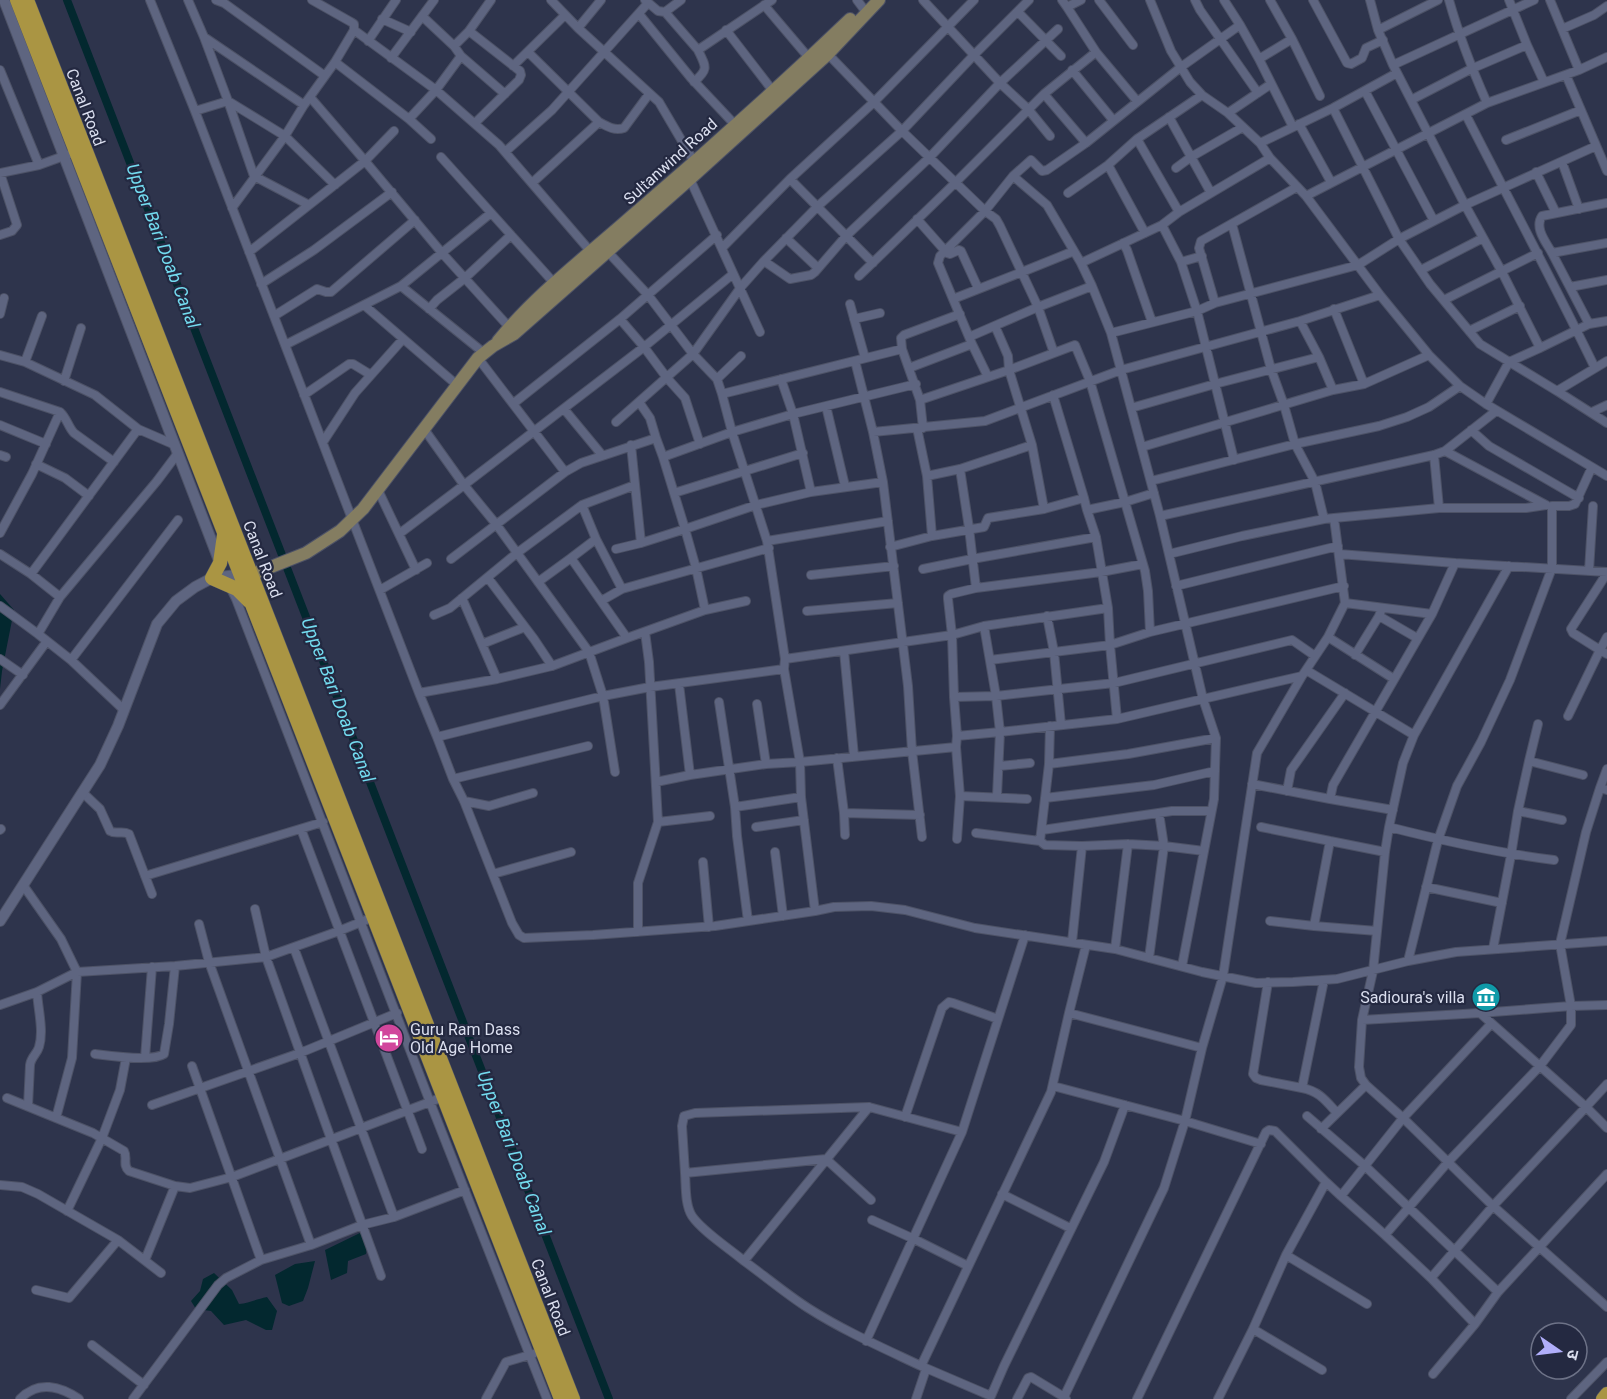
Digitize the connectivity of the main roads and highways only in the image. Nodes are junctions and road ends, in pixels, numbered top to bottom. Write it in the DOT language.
graph roads {
  1 [pos="16,0"];
  2 [pos="27,0"];
  3 [pos="879,0"];
  4 [pos="863,3"];
  5 [pos="825,50"];
  6 [pos="738,129"];
  7 [pos="692,171"];
  8 [pos="485,352"];
  9 [pos="225,533"];
  10 [pos="246,574"];
  11 [pos="252,604"];
  12 [pos="1607,1394"];
  13 [pos="561,1399"];
  14 [pos="573,1399"];
  15 [pos="1603,1399"];
  1 -- 9 [label="main road, Canal Road"];
  2 -- 10 [label="main road, Canal Road"];
  3 -- 5 [label="main road"];
  4 -- 5 [label="main road, Sultanwind Road"];
  5 -- 6 [label="main road"];
  5 -- 6 [label="main road, Sultanwind Road"];
  6 -- 7 [label="main road, Sultanwind Road"];
  7 -- 8 [label="main road, Sultanwind Road"];
  7 -- 8 [label="main road"];
  8 -- 10 [label="main road, Sultanwind Road"];
  9 -- 10 [label="main road, Canal Road"];
  9 -- 11 [label="main road"];
  10 -- 11 [label="main road, Canal Road"];
  10 -- 14 [label="main road, Canal Road"];
  11 -- 13 [label="main road, Canal Road"];
  12 -- 15 [label="main road"];
}
